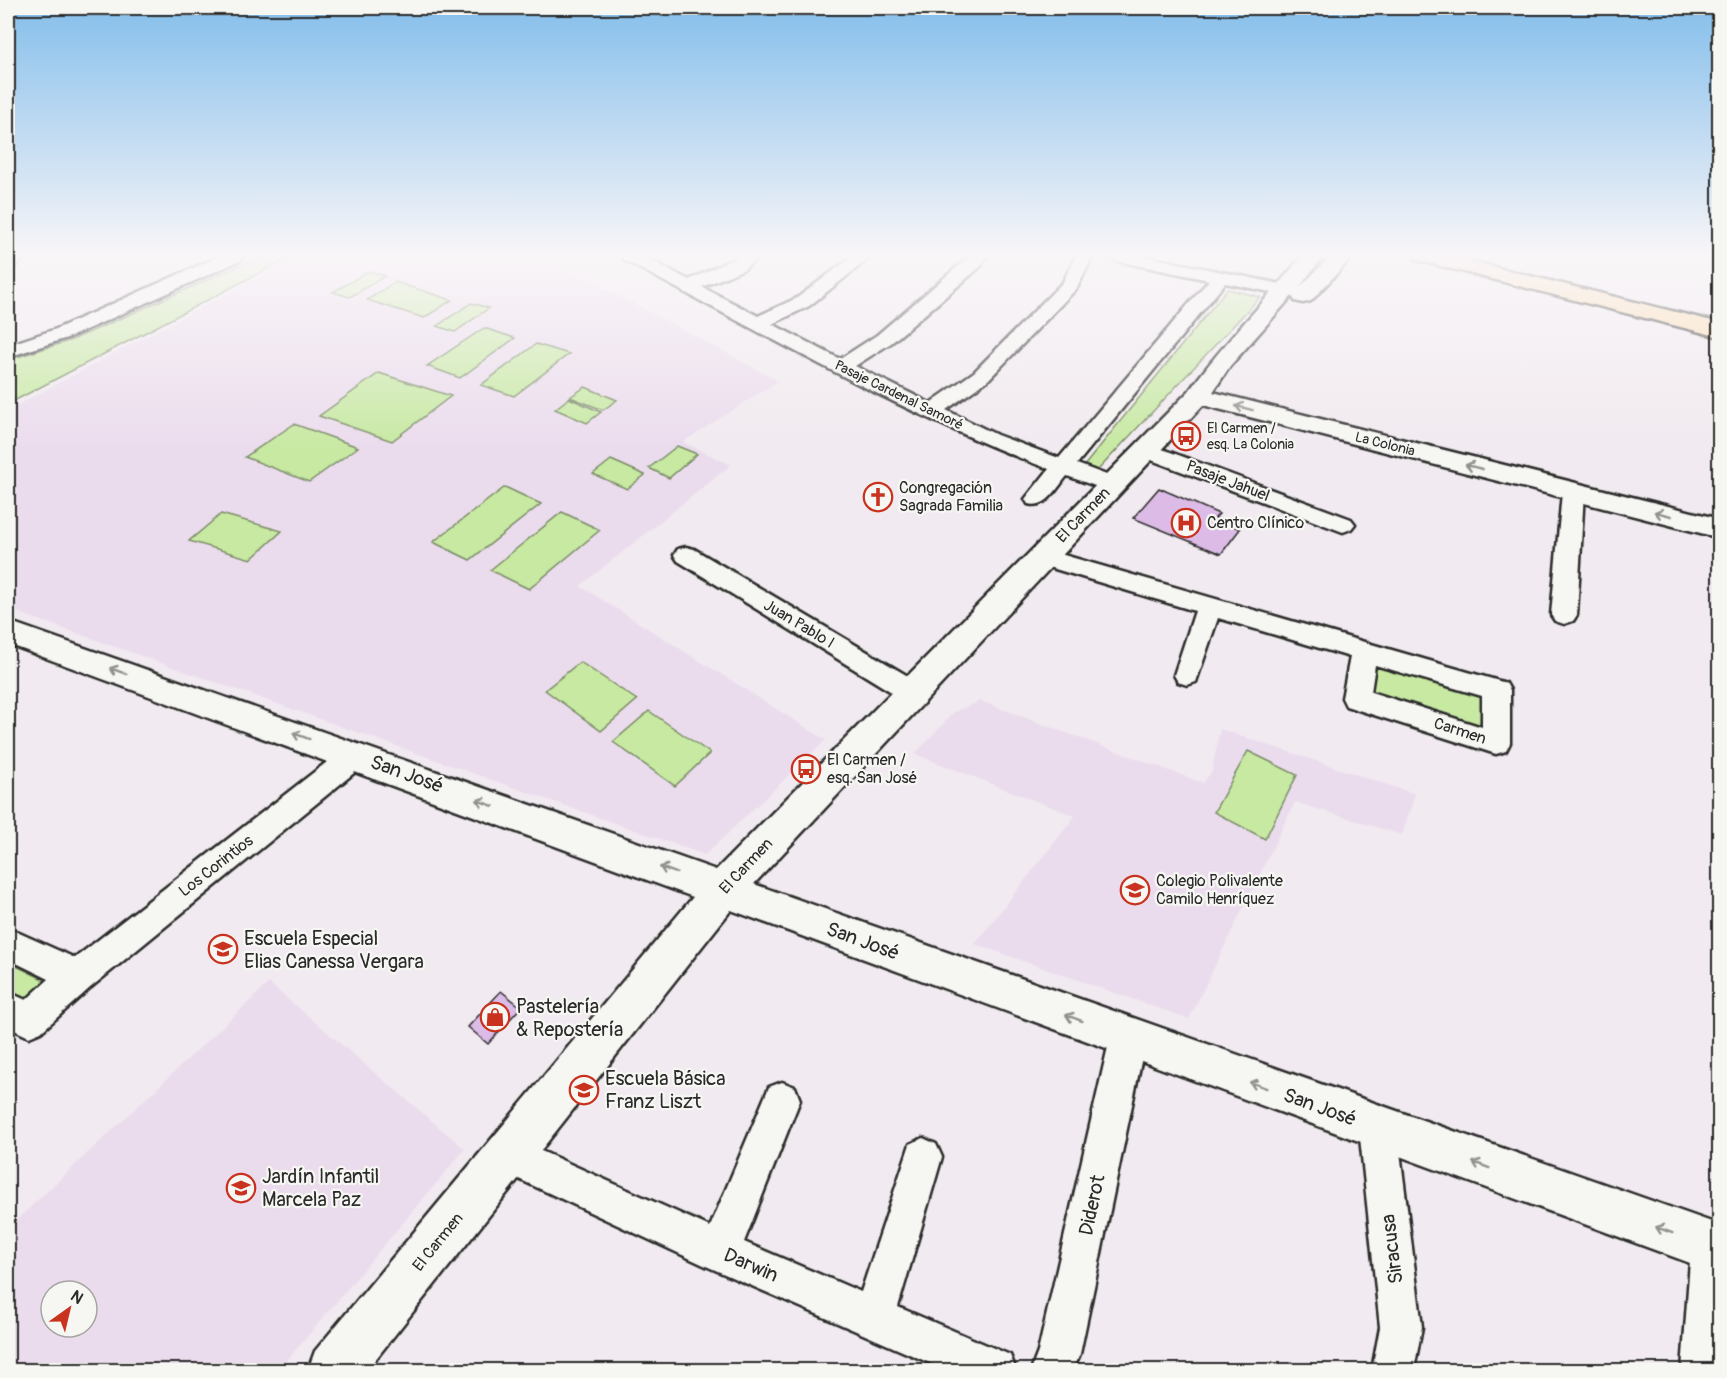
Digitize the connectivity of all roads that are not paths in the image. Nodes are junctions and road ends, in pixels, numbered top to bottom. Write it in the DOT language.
graph roads {
  1 [pos="93,320"];
  2 [pos="754,320"];
  3 [pos="765,320"];
  4 [pos="906,320"];
  5 [pos="1035,320"];
  6 [pos="1185,320"];
  7 [pos="1272,320"];
  8 [pos="1680,320"];
  9 [pos="759,323"];
  10 [pos="1719,330"];
  11 [pos="8,351"];
  12 [pos="841,367"];
  13 [pos="1198,396"];
  14 [pos="932,411"];
  15 [pos="1146,450"];
  16 [pos="1063,467"];
  17 [pos="1112,485"];
  18 [pos="1573,492"];
  19 [pos="1036,499"];
  20 [pos="1343,524"];
  21 [pos="1719,529"];
  22 [pos="686,555"];
  23 [pos="1043,557"];
  24 [pos="1209,606"];
  25 [pos="1564,615"];
  26 [pos="8,632"];
  27 [pos="1365,652"];
  28 [pos="1187,675"];
  29 [pos="913,692"];
  30 [pos="355,756"];
  31 [pos="723,890"];
  32 [pos="8,943"];
  33 [pos="78,976"];
  34 [pos="18,1015"];
  35 [pos="1128,1038"];
  36 [pos="782,1100"];
  37 [pos="1378,1128"];
  38 [pos="508,1155"];
  39 [pos="923,1157"];
  40 [pos="1715,1249"];
  41 [pos="720,1252"];
  42 [pos="874,1318"];
  43 [pos="334,1371"];
  44 [pos="995,1371"];
  45 [pos="1052,1371"];
  46 [pos="1393,1371"];
  47 [pos="1703,1371"];
  1 -- 11 [label="street"];
  2 -- 9 [label="street, Pasaje Cardenal Samoré"];
  3 -- 9 [label="street"];
  4 -- 12 [label="street"];
  5 -- 14 [label="street"];
  6 -- 16 [label="street"];
  7 -- 13 [label="street, El Carmen"];
  8 -- 10 [label="main road"];
  9 -- 12 [label="street, Pasaje Cardenal Samoré"];
  12 -- 14 [label="street, Pasaje Cardenal Samoré"];
  13 -- 15 [label="street, El Carmen"];
  18 -- 13 [label="street, La Colonia, one-way"];
  14 -- 16 [label="street, Pasaje Cardenal Samoré"];
  15 -- 17 [label="street, El Carmen"];
  15 -- 20 [label="street, Pasaje Jahuel"];
  16 -- 17 [label="street, Pasaje Cardenal Samoré"];
  16 -- 19 [label="street"];
  17 -- 23 [label="street, El Carmen"];
  21 -- 18 [label="street, La Colonia, one-way"];
  18 -- 25 [label="street"];
  22 -- 29 [label="street, Juan Pablo I"];
  23 -- 24 [label="street, Carmen"];
  23 -- 29 [label="street, El Carmen"];
  24 -- 27 [label="street, Carmen"];
  24 -- 28 [label="street"];
  30 -- 26 [label="street, San José, one-way"];
  27 -- 27 [label="street, Carmen"];
  29 -- 31 [label="street, El Carmen"];
  31 -- 30 [label="street, San José, one-way"];
  30 -- 33 [label="street, Los Corintios"];
  35 -- 31 [label="street, San José, one-way"];
  31 -- 38 [label="street, El Carmen"];
  32 -- 33 [label="street"];
  33 -- 34 [label="street, Los Corintios"];
  37 -- 35 [label="street, San José, one-way"];
  35 -- 45 [label="street, Diderot"];
  36 -- 41 [label="street"];
  40 -- 37 [label="street, San José, one-way"];
  37 -- 46 [label="street, Siracusa"];
  38 -- 41 [label="street, Darwin"];
  38 -- 43 [label="street, El Carmen"];
  39 -- 42 [label="street"];
  40 -- 47 [label="street"];
  41 -- 42 [label="street, Darwin"];
  42 -- 44 [label="street, Darwin"];
}
